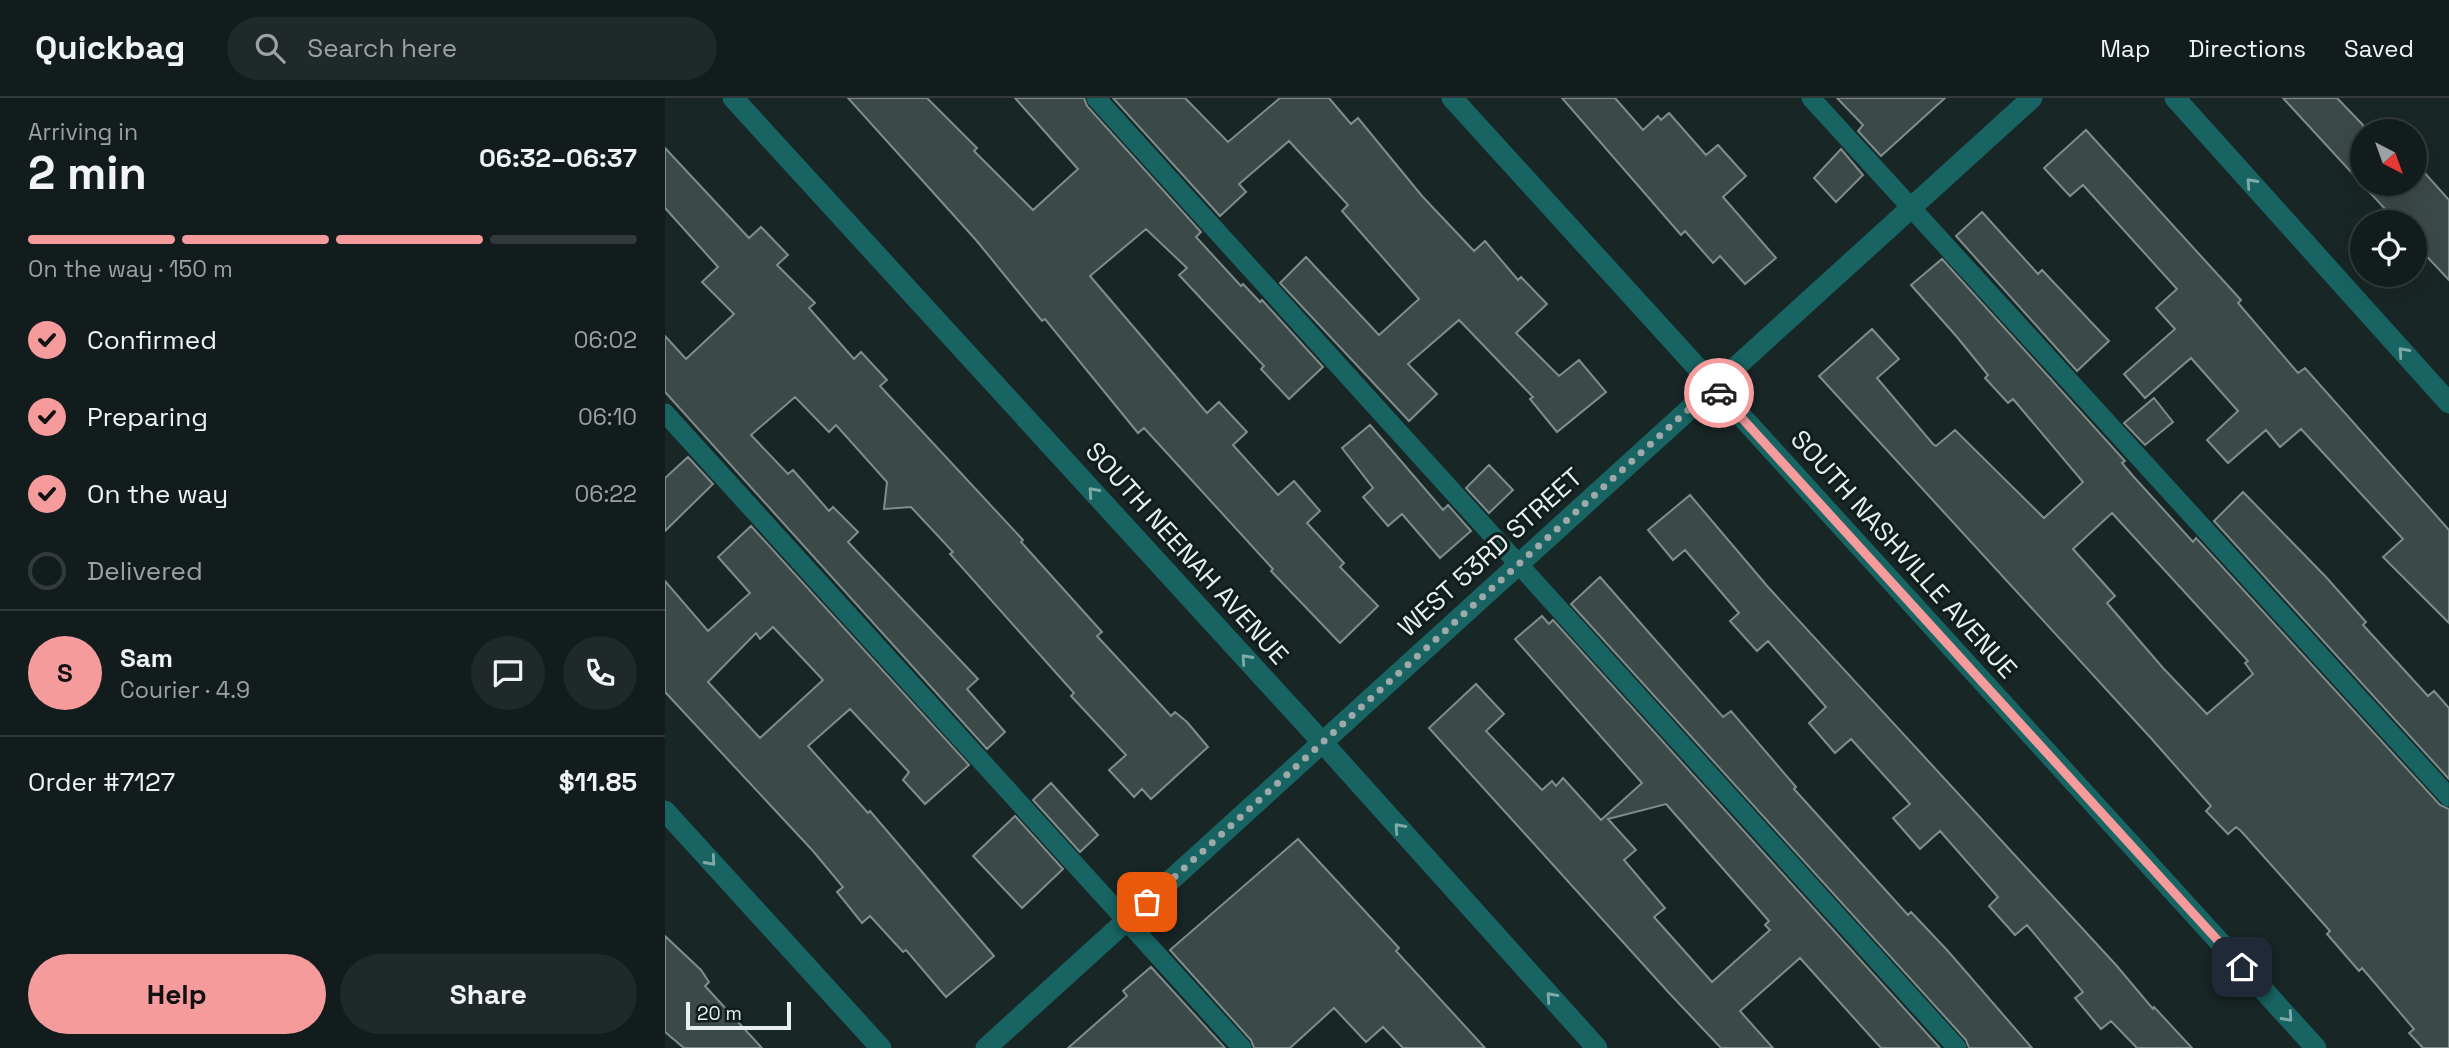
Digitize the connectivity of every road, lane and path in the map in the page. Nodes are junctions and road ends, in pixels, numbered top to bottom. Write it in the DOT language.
graph roads {
  1 [pos="733,98"];
  2 [pos="1096,98"];
  3 [pos="1452,98"];
  4 [pos="1811,98"];
  5 [pos="2032,98"];
  6 [pos="2175,98"];
  7 [pos="1912,208"];
  8 [pos="1714,387"];
  9 [pos="2449,403"];
  10 [pos="665,413"];
  11 [pos="1519,564"];
  12 [pos="1323,743"];
  13 [pos="2449,797"];
  14 [pos="665,811"];
  15 [pos="1127,920"];
  16 [pos="881,1048"];
  17 [pos="986,1048"];
  18 [pos="1242,1048"];
  19 [pos="1597,1048"];
  20 [pos="1957,1048"];
  21 [pos="2316,1048"];
  12 -- 1 [label="street, SOUTH NEENAH AVENUE, one-way"];
  2 -- 11 [label="lane"];
  3 -- 8 [label="street, SOUTH NASHVILLE AVENUE"];
  4 -- 7 [label="lane"];
  5 -- 7 [label="street, WEST 53RD STREET"];
  9 -- 6 [label="street, one-way"];
  7 -- 8 [label="street, WEST 53RD STREET"];
  7 -- 13 [label="lane"];
  8 -- 11 [label="street, WEST 53RD STREET"];
  8 -- 21 [label="street, SOUTH NASHVILLE AVENUE, one-way"];
  10 -- 15 [label="lane"];
  11 -- 12 [label="street, WEST 53RD STREET"];
  11 -- 20 [label="lane"];
  12 -- 15 [label="street, WEST 53RD STREET"];
  19 -- 12 [label="street, SOUTH NEENAH AVENUE, one-way"];
  14 -- 16 [label="street, one-way"];
  15 -- 17 [label="street, WEST 53RD STREET"];
  15 -- 18 [label="lane"];
}
